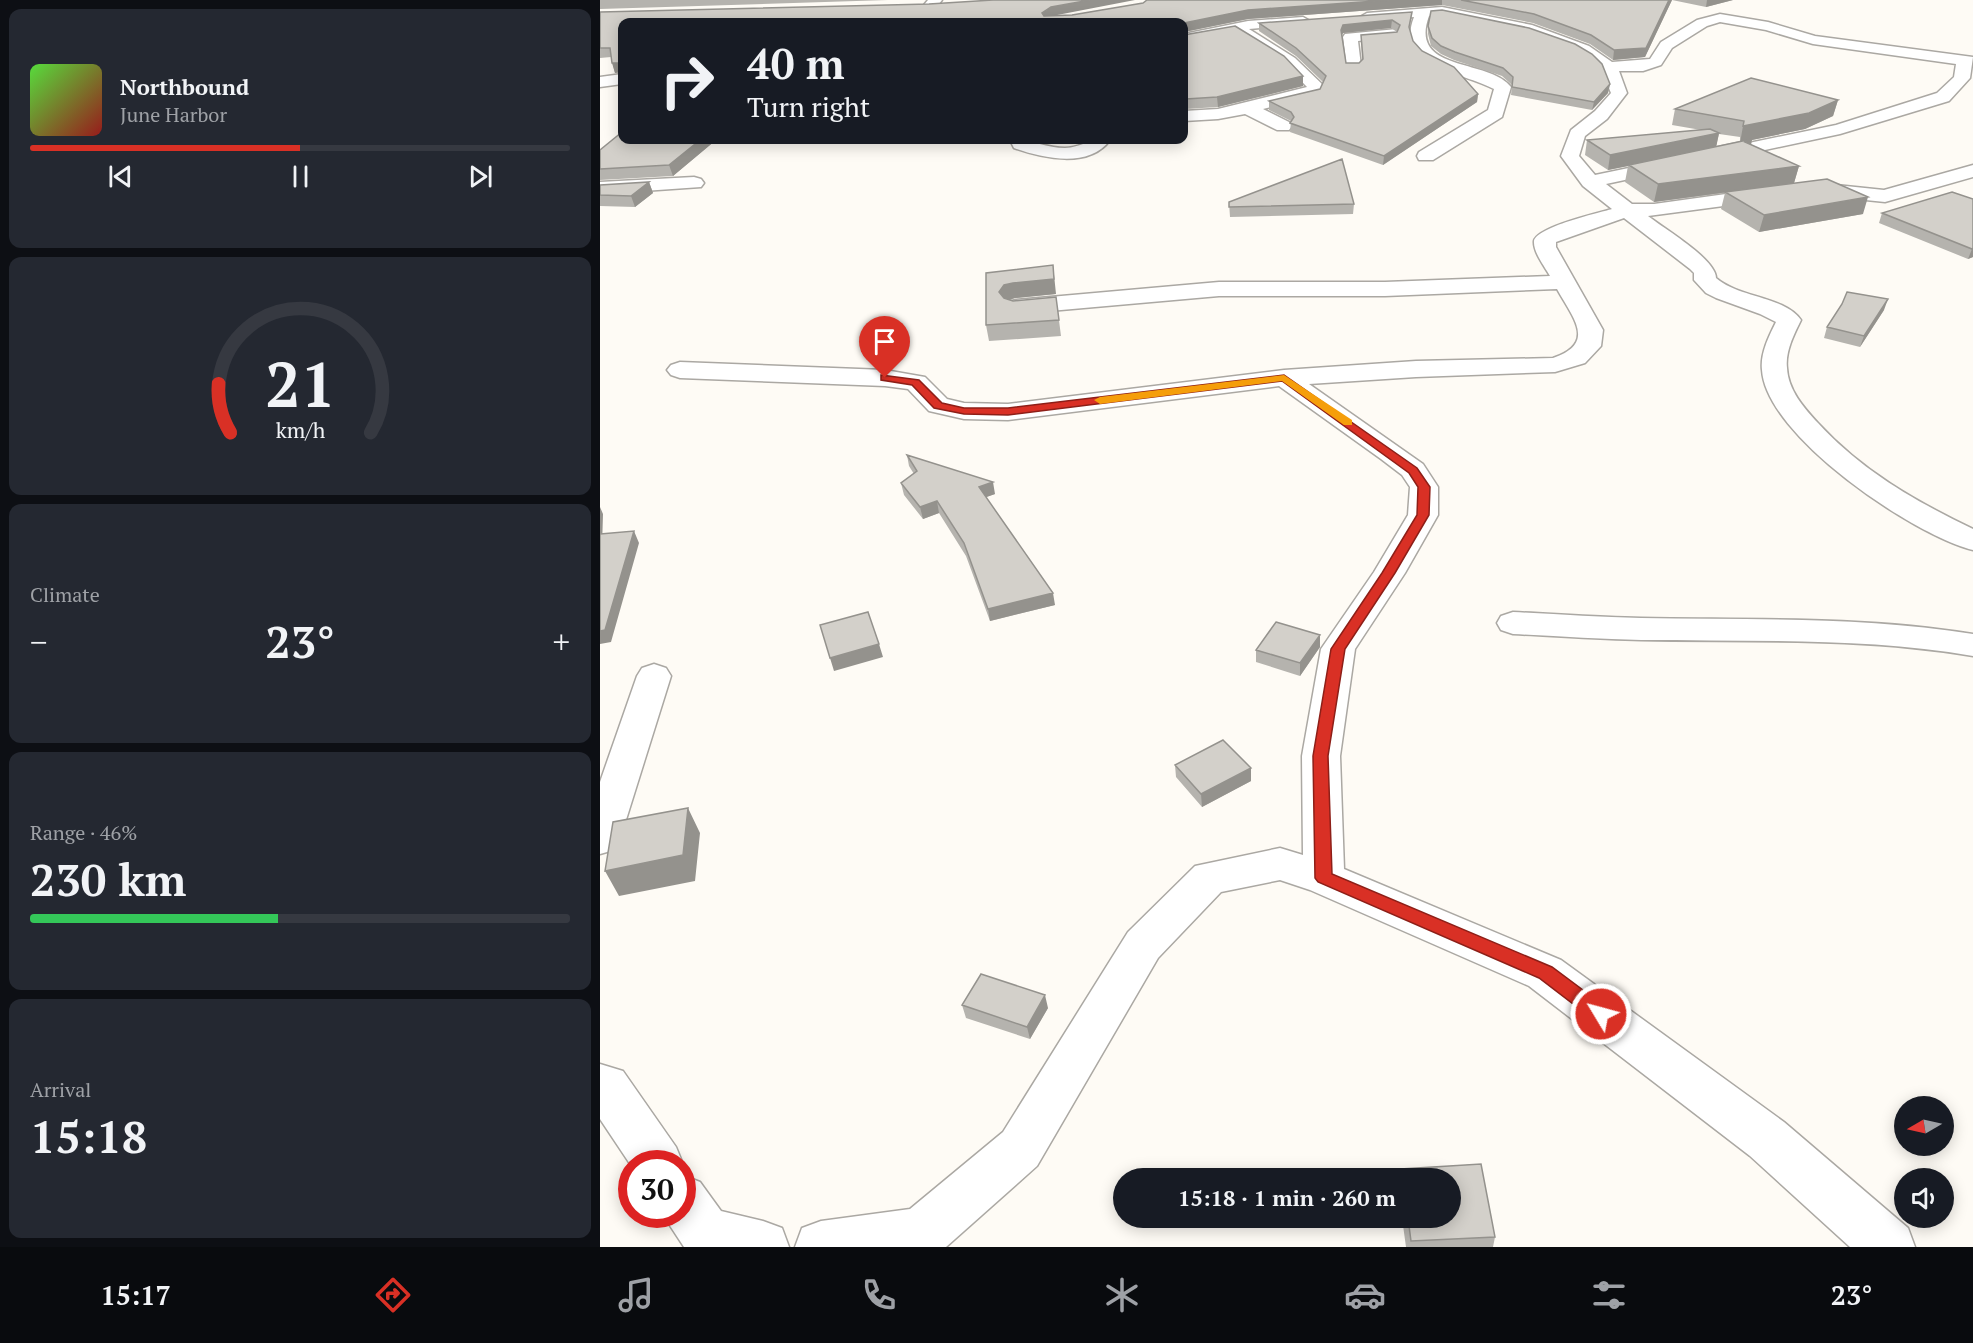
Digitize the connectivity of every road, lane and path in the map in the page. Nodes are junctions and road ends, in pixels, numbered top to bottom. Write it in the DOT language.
graph roads {
  1 [pos="928,4"];
  2 [pos="953,4"];
  3 [pos="1445,6"];
  4 [pos="1423,13"];
  5 [pos="1353,18"];
  6 [pos="1317,20"];
  7 [pos="1239,27"];
  8 [pos="1416,33"];
  9 [pos="1188,37"];
  10 [pos="1968,65"];
  11 [pos="1353,66"];
  12 [pos="1610,67"];
  13 [pos="618,80"];
  14 [pos="600,82"];
  15 [pos="1247,108"];
  16 [pos="1188,116"];
  17 [pos="1283,126"];
  18 [pos="1020,144"];
  19 [pos="1102,144"];
  20 [pos="1426,156"];
  21 [pos="1973,171"];
  22 [pos="1590,182"];
  23 [pos="694,183"];
  24 [pos="600,188"];
  25 [pos="1629,210"];
  26 [pos="1566,282"];
  27 [pos="1016,307"];
  28 [pos="680,370"];
  29 [pos="1284,378"];
  30 [pos="1973,541"];
  31 [pos="1514,623"];
  32 [pos="1973,645"];
  33 [pos="654,676"];
  34 [pos="600,839"];
  35 [pos="1324,878"];
  36 [pos="600,1086"];
  37 [pos="649,1150"];
  38 [pos="696,1220"];
  39 [pos="763,1247"];
  40 [pos="821,1247"];
  41 [pos="1889,1247"];
  1 -- 2 [label="street"];
  3 -- 4 [label="street"];
  3 -- 12 [label="street"];
  4 -- 5 [label="street"];
  4 -- 8 [label="street"];
  6 -- 7 [label="street"];
  7 -- 9 [label="street"];
  7 -- 15 [label="street"];
  8 -- 11 [label="street"];
  8 -- 20 [label="street"];
  10 -- 12 [label="street"];
  10 -- 22 [label="street"];
  12 -- 22 [label="street"];
  13 -- 14 [label="street"];
  15 -- 16 [label="street"];
  15 -- 17 [label="street"];
  18 -- 19 [label="street"];
  21 -- 25 [label="street"];
  22 -- 25 [label="street"];
  23 -- 24 [label="street"];
  25 -- 26 [label="street"];
  25 -- 30 [label="street"];
  26 -- 27 [label="street"];
  26 -- 29 [label="street"];
  28 -- 29 [label="street"];
  29 -- 35 [label="street"];
  31 -- 32 [label="street"];
  33 -- 34 [label="street"];
  35 -- 40 [label="street"];
  35 -- 41 [label="street"];
  36 -- 37 [label="street"];
  38 -- 39 [label="street"];
}
